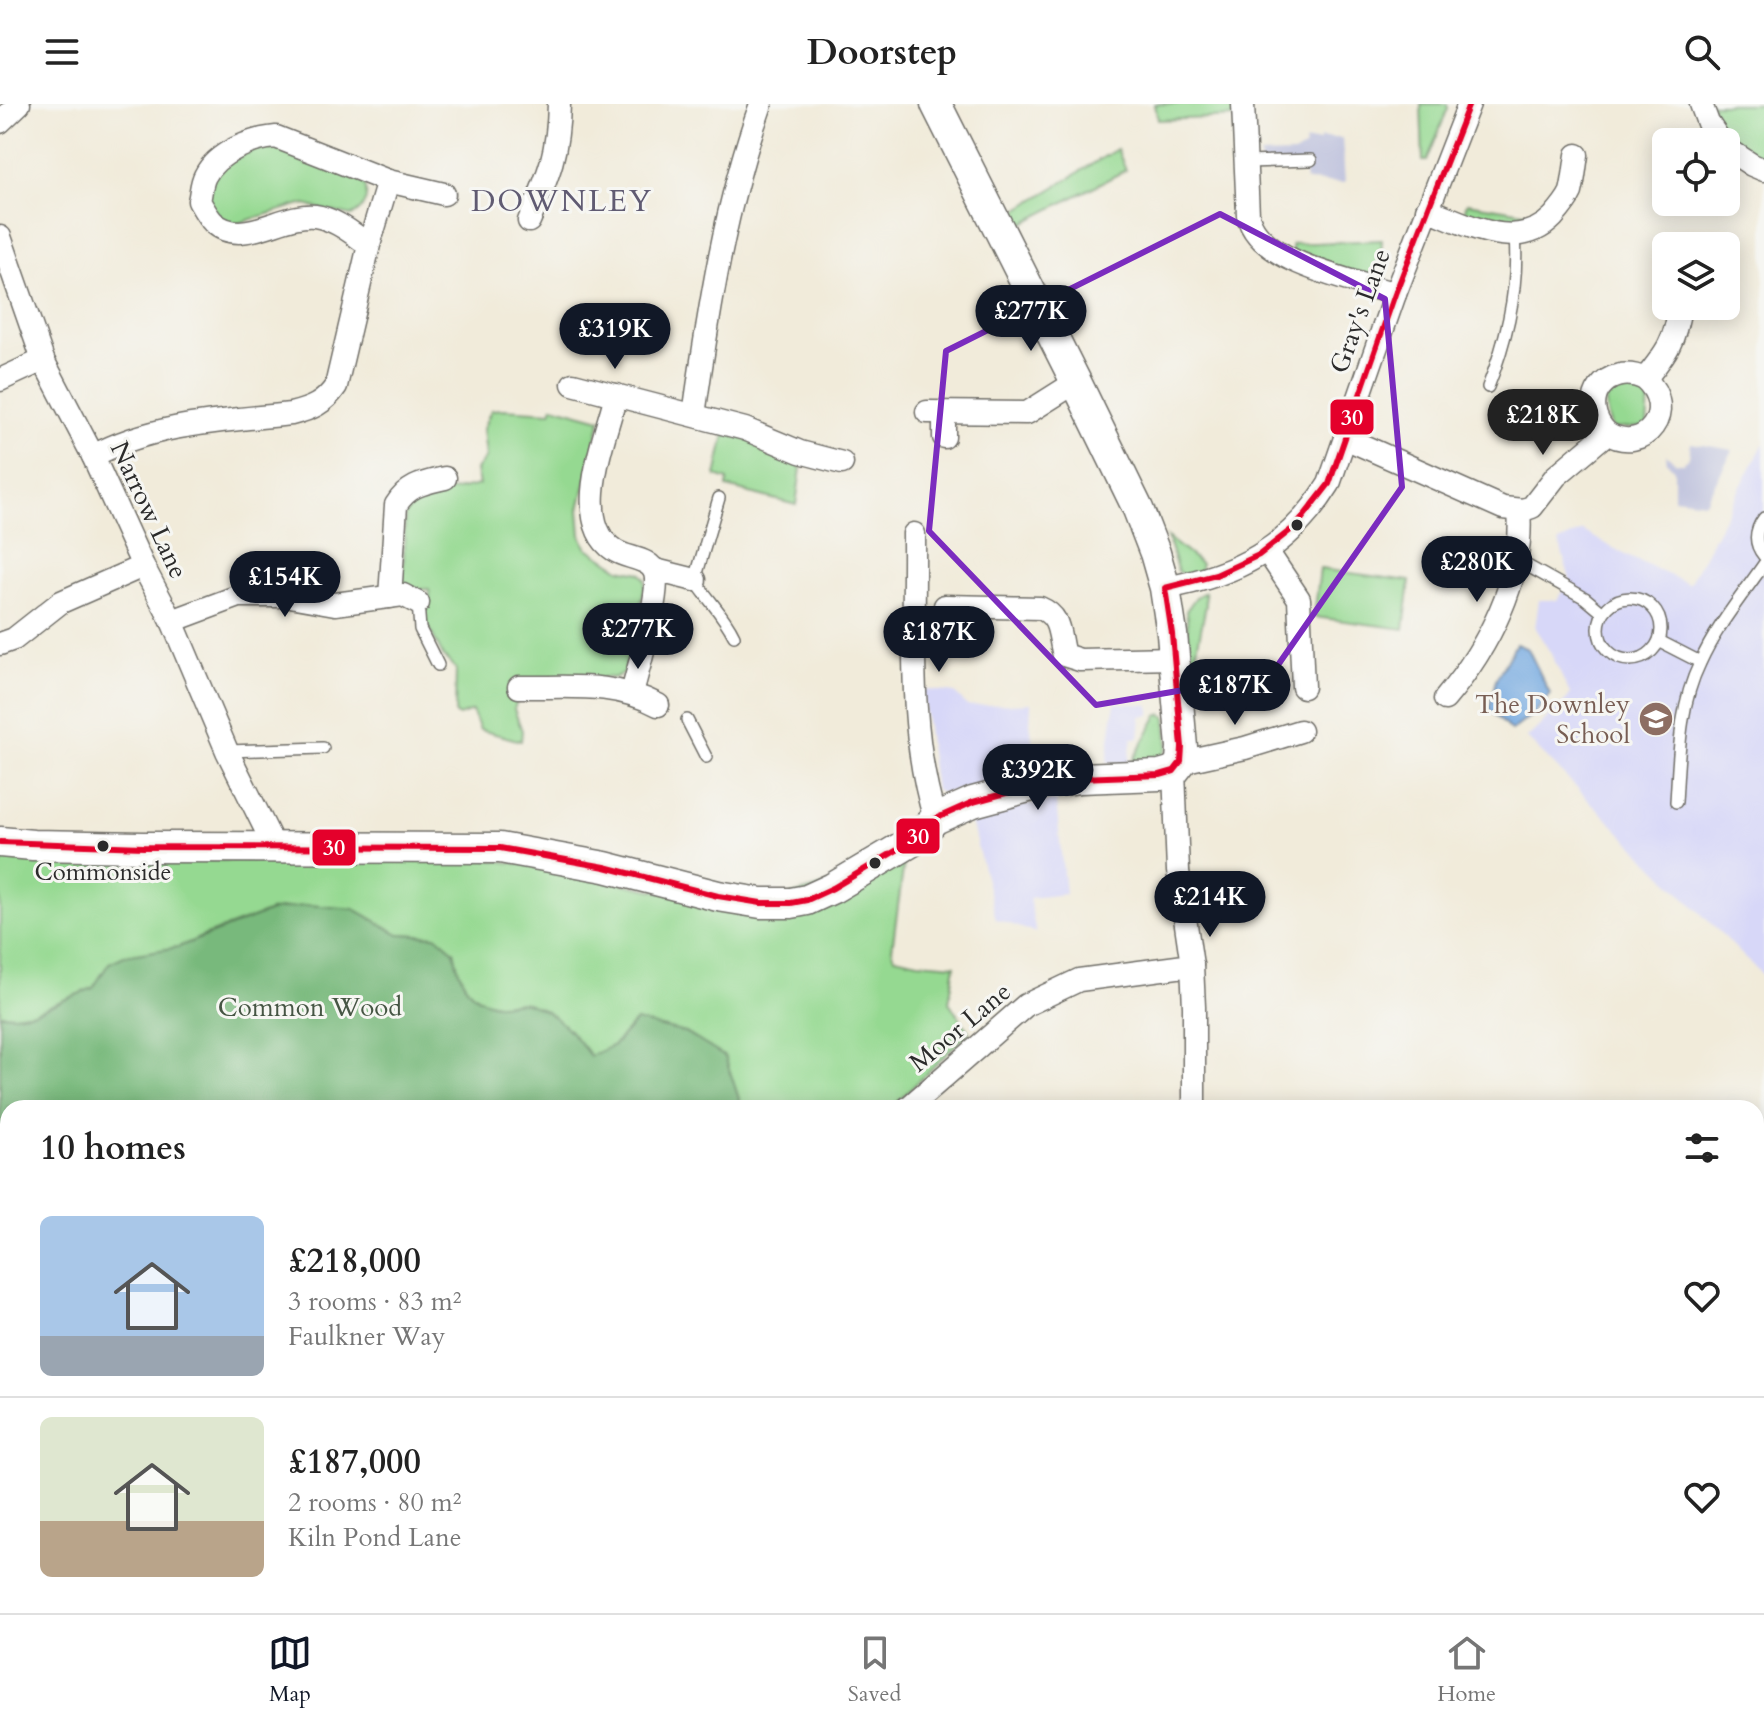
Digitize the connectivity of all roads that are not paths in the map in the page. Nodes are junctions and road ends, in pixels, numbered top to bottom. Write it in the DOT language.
graph roads {
  1 [pos="19,104"];
  2 [pos="559,104"];
  3 [pos="761,104"];
  4 [pos="936,104"];
  5 [pos="1243,104"];
  6 [pos="1469,104"];
  7 [pos="1701,104"];
  8 [pos="0,122"];
  9 [pos="1711,128"];
  10 [pos="1577,155"];
  11 [pos="1740,157"];
  12 [pos="1311,160"];
  13 [pos="1247,162"];
  14 [pos="1764,170"];
  15 [pos="388,181"];
  16 [pos="444,194"];
  17 [pos="1427,209"];
  18 [pos="529,221"];
  19 [pos="1515,236"];
  20 [pos="0,237"];
  21 [pos="369,245"];
  22 [pos="1395,294"];
  23 [pos="1678,320"];
  24 [pos="43,360"];
  25 [pos="1645,379"];
  26 [pos="0,380"];
  27 [pos="1076,382"];
  28 [pos="573,384"];
  29 [pos="1488,387"];
  30 [pos="616,395"];
  31 [pos="694,415"];
  32 [pos="1607,433"];
  33 [pos="944,437"];
  34 [pos="1345,438"];
  35 [pos="93,456"];
  36 [pos="842,463"];
  37 [pos="445,478"];
  38 [pos="719,498"];
  39 [pos="1519,510"];
  40 [pos="1764,518"];
  41 [pos="914,534"];
  42 [pos="1267,551"];
  43 [pos="1764,556"];
  44 [pos="1517,560"];
  45 [pos="1764,564"];
  46 [pos="143,566"];
  47 [pos="655,570"];
  48 [pos="695,580"];
  49 [pos="1165,588"];
  50 [pos="390,597"];
  51 [pos="418,603"];
  52 [pos="945,606"];
  53 [pos="1603,613"];
  54 [pos="172,621"];
  55 [pos="734,636"];
  56 [pos="1659,641"];
  57 [pos="0,644"];
  58 [pos="1174,658"];
  59 [pos="1700,662"];
  60 [pos="438,665"];
  61 [pos="519,687"];
  62 [pos="1303,687"];
  63 [pos="632,693"];
  64 [pos="1445,699"];
  65 [pos="660,706"];
  66 [pos="687,720"];
  67 [pos="1300,731"];
  68 [pos="323,748"];
  69 [pos="227,751"];
  70 [pos="706,757"];
  71 [pos="1178,766"];
  72 [pos="1676,802"];
  73 [pos="935,819"];
  74 [pos="0,842"];
  75 [pos="275,848"];
  76 [pos="1192,965"];
  77 [pos="917,1100"];
  78 [pos="1194,1100"];
  1 -- 8 [label="street"];
  2 -- 18 [label="street"];
  3 -- 31 [label="street"];
  4 -- 27 [label="street"];
  5 -- 13 [label="street"];
  6 -- 17 [label="street, Gray's Lane"];
  7 -- 9 [label="street"];
  10 -- 19 [label="street"];
  11 -- 14 [label="street"];
  12 -- 13 [label="lane"];
  13 -- 22 [label="street"];
  15 -- 16 [label="street"];
  15 -- 21 [label="street"];
  15 -- 21 [label="street"];
  17 -- 19 [label="street"];
  17 -- 22 [label="street, Gray's Lane"];
  19 -- 29 [label="lane"];
  20 -- 24 [label="street, Narrow Lane"];
  21 -- 35 [label="street"];
  22 -- 34 [label="street, Gray's Lane"];
  23 -- 25 [label="street"];
  24 -- 26 [label="street"];
  24 -- 35 [label="street, Narrow Lane"];
  25 -- 32 [label="street"];
  25 -- 32 [label="street"];
  27 -- 33 [label="street"];
  27 -- 49 [label="street"];
  28 -- 30 [label="street"];
  30 -- 31 [label="street"];
  30 -- 47 [label="street"];
  31 -- 36 [label="street"];
  32 -- 39 [label="street"];
  34 -- 39 [label="street"];
  34 -- 42 [label="street, Gray's Lane"];
  35 -- 46 [label="street, Narrow Lane"];
  37 -- 50 [label="street"];
  38 -- 48 [label="lane"];
  39 -- 44 [label="street"];
  40 -- 43 [label="lane"];
  41 -- 73 [label="street"];
  42 -- 49 [label="street, Gray's Lane"];
  42 -- 62 [label="street"];
  44 -- 53 [label="lane"];
  44 -- 64 [label="street"];
  45 -- 59 [label="lane"];
  46 -- 54 [label="street, Narrow Lane"];
  46 -- 57 [label="street"];
  47 -- 48 [label="street"];
  47 -- 63 [label="street"];
  48 -- 55 [label="lane"];
  49 -- 58 [label="street"];
  50 -- 51 [label="street"];
  50 -- 54 [label="street"];
  51 -- 60 [label="lane"];
  52 -- 58 [label="street"];
  53 -- 56 [label="lane"];
  53 -- 56 [label="lane"];
  54 -- 69 [label="street, Narrow Lane"];
  56 -- 59 [label="lane"];
  58 -- 71 [label="street"];
  59 -- 72 [label="lane"];
  61 -- 63 [label="street"];
  63 -- 65 [label="street"];
  66 -- 70 [label="lane"];
  67 -- 71 [label="street"];
  68 -- 69 [label="lane"];
  69 -- 75 [label="street, Narrow Lane"];
  71 -- 73 [label="street"];
  71 -- 76 [label="street"];
  73 -- 75 [label="street"];
  74 -- 75 [label="street"];
  76 -- 77 [label="street, Moor Lane"];
  76 -- 78 [label="street"];
}
